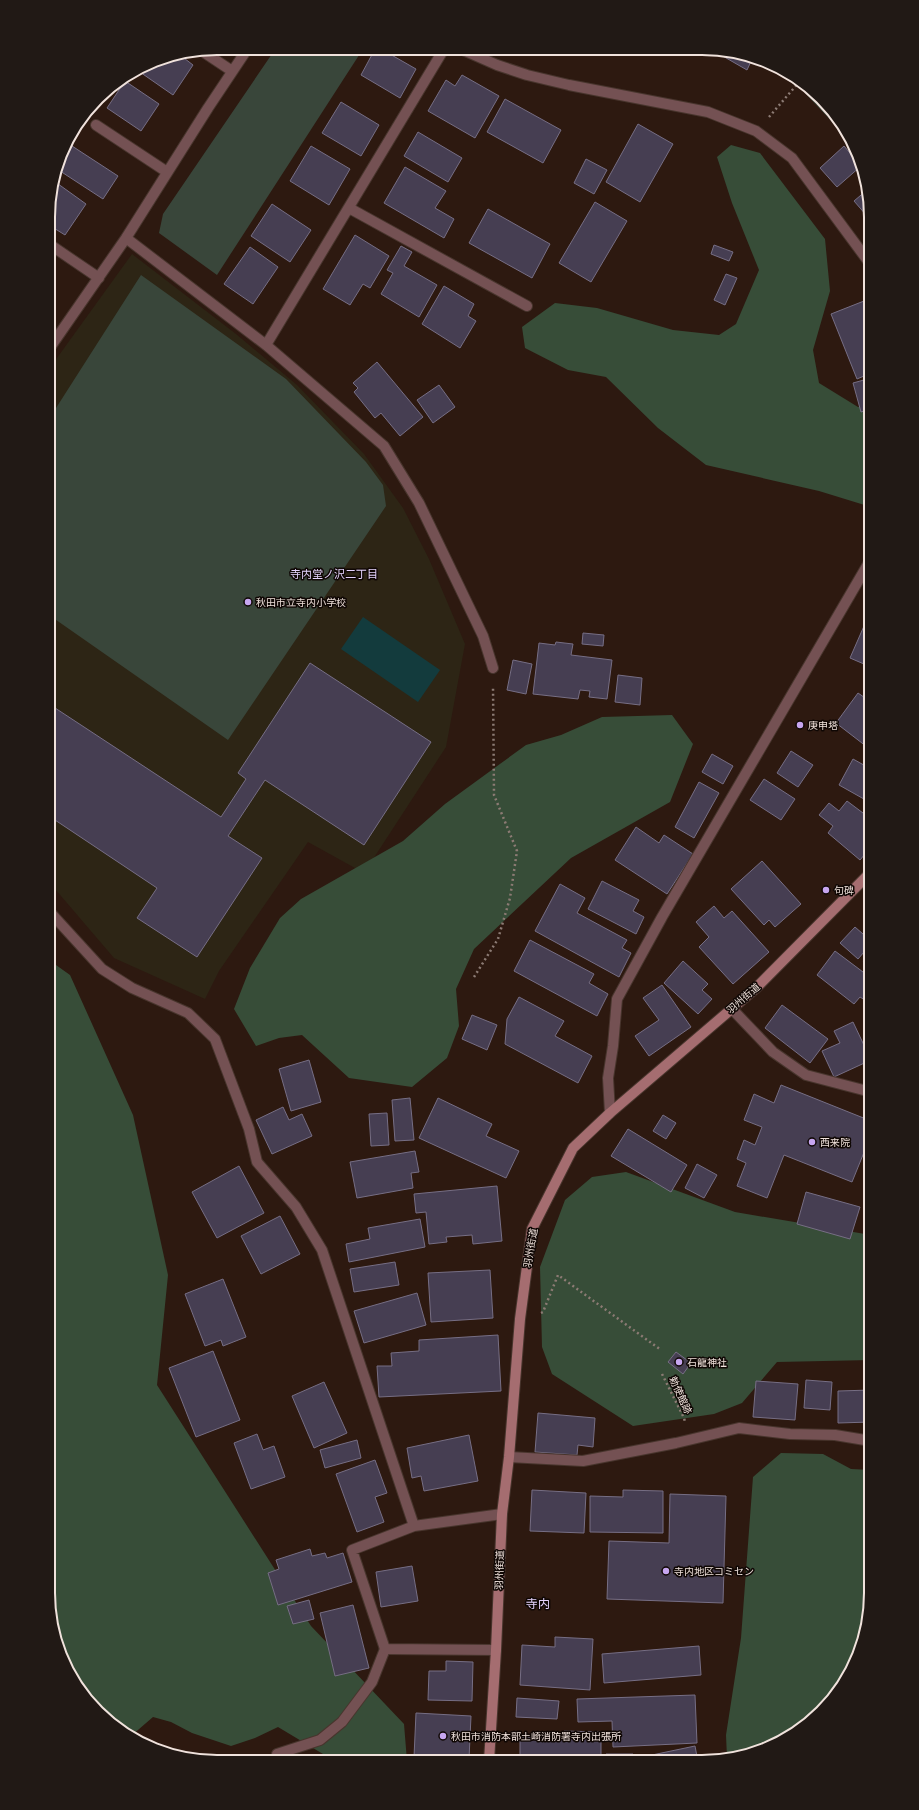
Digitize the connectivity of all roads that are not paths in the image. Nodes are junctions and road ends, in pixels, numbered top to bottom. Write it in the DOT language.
graph roads {
  1 [pos="208,55"];
  2 [pos="243,55"];
  3 [pos="440,55"];
  4 [pos="474,55"];
  5 [pos="232,71"];
  6 [pos="96,125"];
  7 [pos="168,172"];
  8 [pos="349,208"];
  9 [pos="126,238"];
  10 [pos="55,248"];
  11 [pos="864,256"];
  12 [pos="98,278"];
  13 [pos="527,306"];
  14 [pos="55,340"];
  15 [pos="266,346"];
  16 [pos="864,572"];
  17 [pos="493,668"];
  18 [pos="864,879"];
  19 [pos="55,918"];
  20 [pos="732,1009"];
  21 [pos="864,1090"];
  22 [pos="610,1113"];
  23 [pos="864,1440"];
  24 [pos="509,1457"];
  25 [pos="502,1514"];
  26 [pos="414,1526"];
  27 [pos="385,1649"];
  28 [pos="496,1650"];
  29 [pos="278,1755"];
  30 [pos="489,1755"];
  1 -- 5 [label="street"];
  2 -- 5 [label="street"];
  3 -- 8 [label="street"];
  4 -- 11 [label="street"];
  5 -- 7 [label="street"];
  6 -- 7 [label="street"];
  7 -- 9 [label="street"];
  8 -- 13 [label="street"];
  8 -- 15 [label="street"];
  9 -- 12 [label="street"];
  9 -- 15 [label="street"];
  10 -- 12 [label="street"];
  12 -- 14 [label="street"];
  15 -- 17 [label="street"];
  16 -- 22 [label="street"];
  18 -- 20 [label="street, 羽州街道"];
  19 -- 26 [label="street"];
  20 -- 21 [label="street"];
  20 -- 22 [label="street, 羽州街道"];
  22 -- 24 [label="street, 羽州街道"];
  23 -- 24 [label="street"];
  24 -- 25 [label="street, 羽州街道"];
  25 -- 26 [label="street"];
  25 -- 28 [label="street, 羽州街道"];
  26 -- 27 [label="street"];
  27 -- 28 [label="street"];
  27 -- 29 [label="street"];
  28 -- 30 [label="street, 羽州街道"];
}
